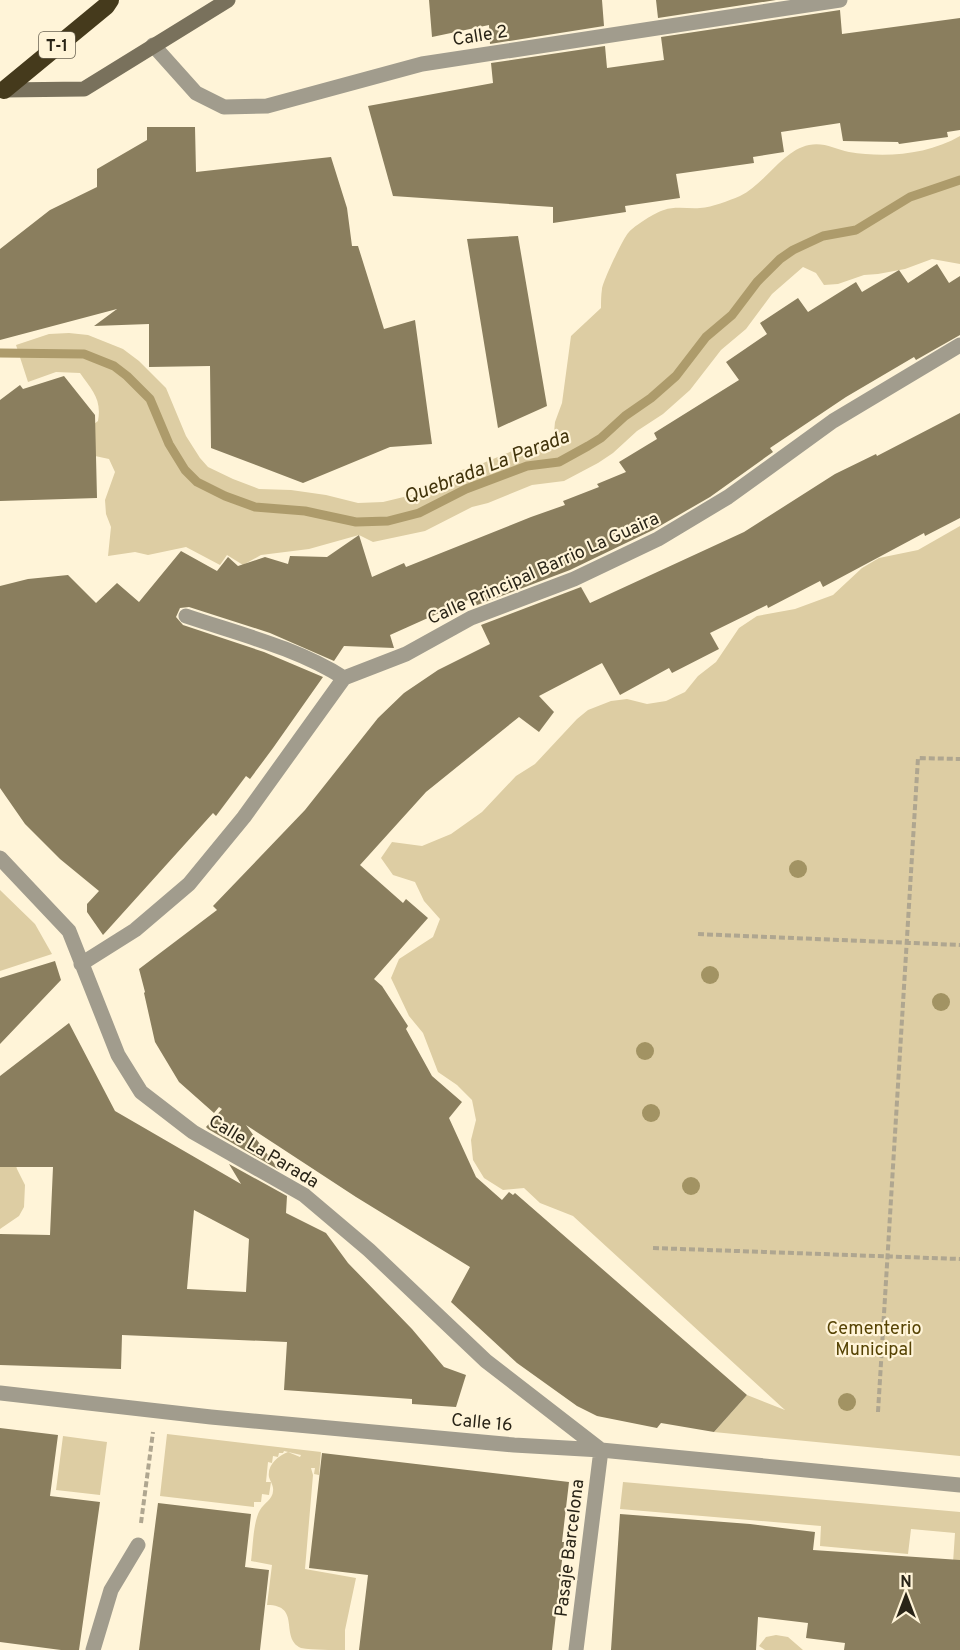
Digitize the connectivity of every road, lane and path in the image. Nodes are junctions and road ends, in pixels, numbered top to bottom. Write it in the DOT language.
graph roads {
  1 [pos="110,0"];
  2 [pos="228,0"];
  3 [pos="840,0"];
  4 [pos="153,45"];
  5 [pos="4,90"];
  6 [pos="960,345"];
  7 [pos="186,616"];
  8 [pos="344,678"];
  9 [pos="960,759"];
  10 [pos="0,858"];
  11 [pos="698,934"];
  12 [pos="907,942"];
  13 [pos="960,945"];
  14 [pos="81,964"];
  15 [pos="653,1248"];
  16 [pos="888,1256"];
  17 [pos="960,1258"];
  18 [pos="0,1393"];
  19 [pos="155,1411"];
  20 [pos="878,1412"];
  21 [pos="601,1450"];
  22 [pos="960,1485"];
  23 [pos="138,1545"];
  24 [pos="93,1650"];
  25 [pos="576,1650"];
  1 -- 5 [label="highway, T-1"];
  2 -- 4 [label="main road"];
  3 -- 4 [label="street, Calle 2"];
  4 -- 5 [label="main road"];
  6 -- 8 [label="street, Calle Principal Barrio La Guaira"];
  7 -- 8 [label="street"];
  8 -- 14 [label="street"];
  9 -- 12 [label="path"];
  10 -- 14 [label="street, Calle La Parada"];
  11 -- 12 [label="path"];
  12 -- 13 [label="path"];
  12 -- 16 [label="path"];
  14 -- 21 [label="street, Calle La Parada"];
  15 -- 16 [label="path"];
  16 -- 17 [label="path"];
  16 -- 20 [label="path"];
  18 -- 19 [label="street, Calle 16"];
  19 -- 21 [label="street, Calle 16"];
  19 -- 23 [label="path"];
  21 -- 22 [label="street, Calle 16"];
  21 -- 25 [label="street, Pasaje Barcelona"];
  23 -- 24 [label="street"];
}
